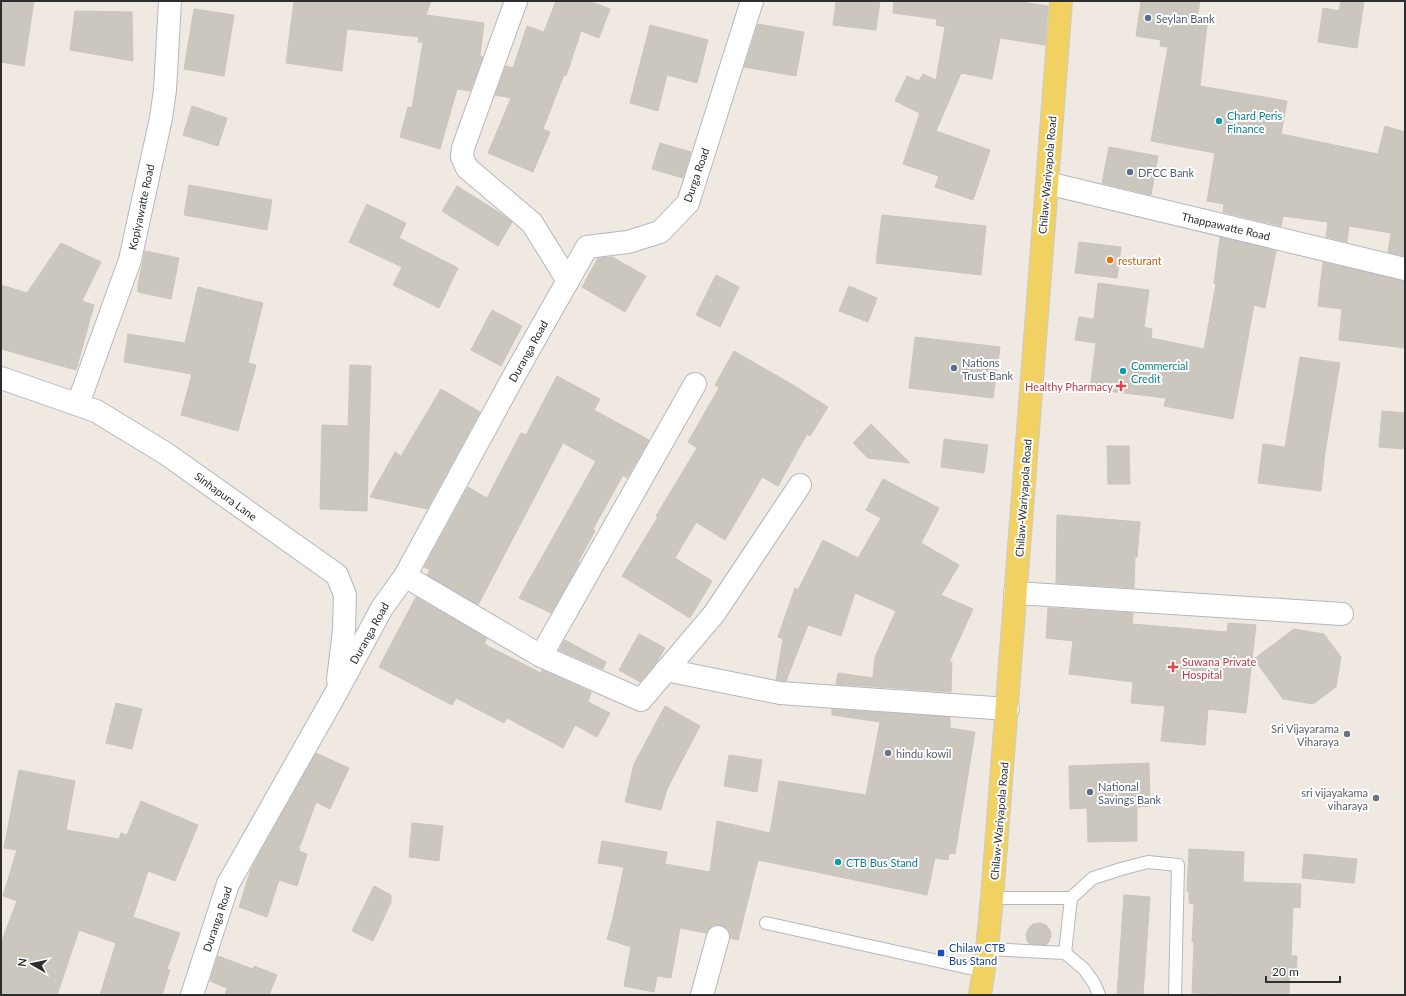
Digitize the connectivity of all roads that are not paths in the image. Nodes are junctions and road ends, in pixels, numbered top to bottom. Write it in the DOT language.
graph roads {
  1 [pos="170,1"];
  2 [pos="516,1"];
  3 [pos="752,1"];
  4 [pos="1061,1"];
  5 [pos="1047,183"];
  6 [pos="1405,269"];
  7 [pos="568,281"];
  8 [pos="1,378"];
  9 [pos="695,384"];
  10 [pos="78,404"];
  11 [pos="800,485"];
  12 [pos="404,576"];
  13 [pos="1015,593"];
  14 [pos="1342,614"];
  15 [pos="541,656"];
  16 [pos="666,670"];
  17 [pos="336,693"];
  18 [pos="1008,709"];
  19 [pos="992,898"];
  20 [pos="1071,898"];
  21 [pos="766,923"];
  22 [pos="718,937"];
  23 [pos="987,949"];
  24 [pos="1065,953"];
  25 [pos="983,971"];
  26 [pos="192,995"];
  27 [pos="702,995"];
  28 [pos="980,995"];
  29 [pos="1099,995"];
  30 [pos="1175,995"];
  1 -- 10 [label="street, Kopiyawatte Road"];
  2 -- 7 [label="street"];
  3 -- 7 [label="street, Durga Road"];
  4 -- 5 [label="main road, Chilaw-Wariyapola Road"];
  5 -- 6 [label="street, Thappawatte Road"];
  5 -- 13 [label="main road, Chilaw-Wariyapola Road"];
  7 -- 12 [label="street, Duranga Road"];
  8 -- 10 [label="street, Sinhapura Lane"];
  9 -- 15 [label="street"];
  10 -- 17 [label="street, Sinhapura Lane"];
  11 -- 16 [label="street"];
  12 -- 15 [label="street"];
  12 -- 17 [label="street, Duranga Road"];
  13 -- 14 [label="street"];
  13 -- 18 [label="main road, Chilaw-Wariyapola Road"];
  15 -- 16 [label="street"];
  16 -- 18 [label="street"];
  17 -- 26 [label="street, Duranga Road"];
  18 -- 19 [label="main road, Chilaw-Wariyapola Road"];
  19 -- 20 [label="lane"];
  19 -- 23 [label="main road, Chilaw-Wariyapola Road"];
  20 -- 24 [label="lane"];
  20 -- 30 [label="lane"];
  21 -- 25 [label="lane"];
  22 -- 27 [label="street"];
  23 -- 24 [label="lane"];
  23 -- 25 [label="main road, Chilaw-Wariyapola Road"];
  24 -- 29 [label="lane"];
  25 -- 28 [label="main road, Chilaw-Wariyapola Road"];
}
